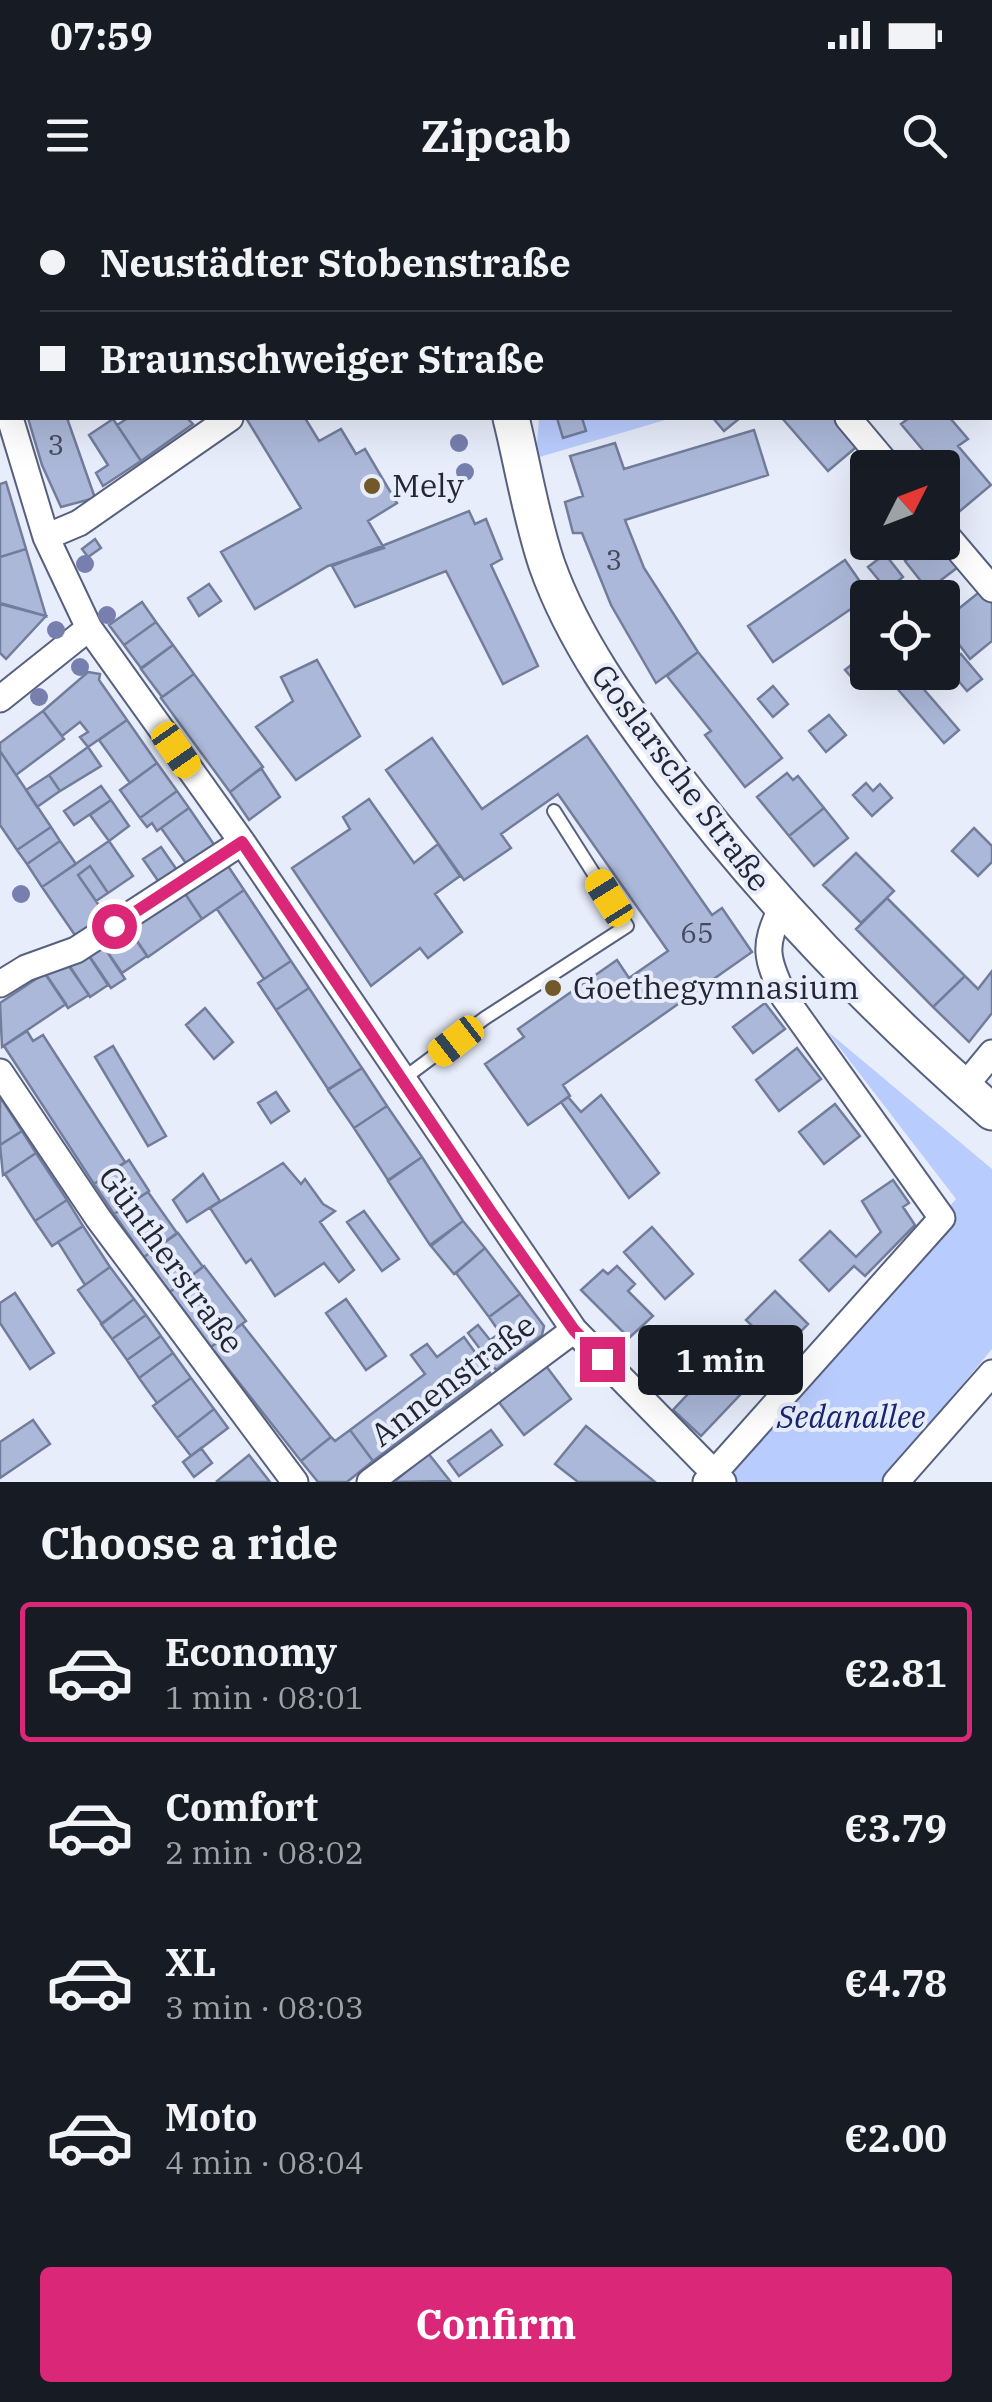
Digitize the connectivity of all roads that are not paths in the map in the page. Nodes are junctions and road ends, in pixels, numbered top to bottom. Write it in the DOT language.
graph roads {
  1 [pos="11,420"];
  2 [pos="227,420"];
  3 [pos="511,420"];
  4 [pos="850,420"];
  5 [pos="875,450"];
  6 [pos="46,537"];
  7 [pos="960,551"];
  8 [pos="992,588"];
  9 [pos="89,628"];
  10 [pos="0,699"];
  11 [pos="554,811"];
  12 [pos="242,842"];
  13 [pos="780,909"];
  14 [pos="0,984"];
  15 [pos="992,1053"];
  16 [pos="0,1072"];
  17 [pos="402,1080"];
  18 [pos="964,1087"];
  19 [pos="992,1112"];
  20 [pos="574,1330"];
  21 [pos="992,1373"];
  22 [pos="714,1479"];
  23 [pos="295,1482"];
  24 [pos="370,1482"];
  25 [pos="896,1482"];
  1 -- 6 [label="street"];
  2 -- 6 [label="street"];
  3 -- 13 [label="main road, Goslarsche Straße"];
  4 -- 5 [label="street"];
  6 -- 9 [label="street"];
  7 -- 8 [label="street"];
  9 -- 10 [label="street"];
  9 -- 12 [label="street"];
  11 -- 17 [label="lane"];
  12 -- 14 [label="street"];
  12 -- 17 [label="street"];
  13 -- 18 [label="main road, Goslarsche Straße"];
  13 -- 22 [label="street, Goslarsche Straße"];
  15 -- 18 [label="street"];
  16 -- 23 [label="street, Güntherstraße"];
  17 -- 20 [label="street"];
  18 -- 19 [label="main road, Goslarsche Straße"];
  20 -- 22 [label="street"];
  20 -- 24 [label="street, Annenstraße"];
  21 -- 25 [label="street"];
}
